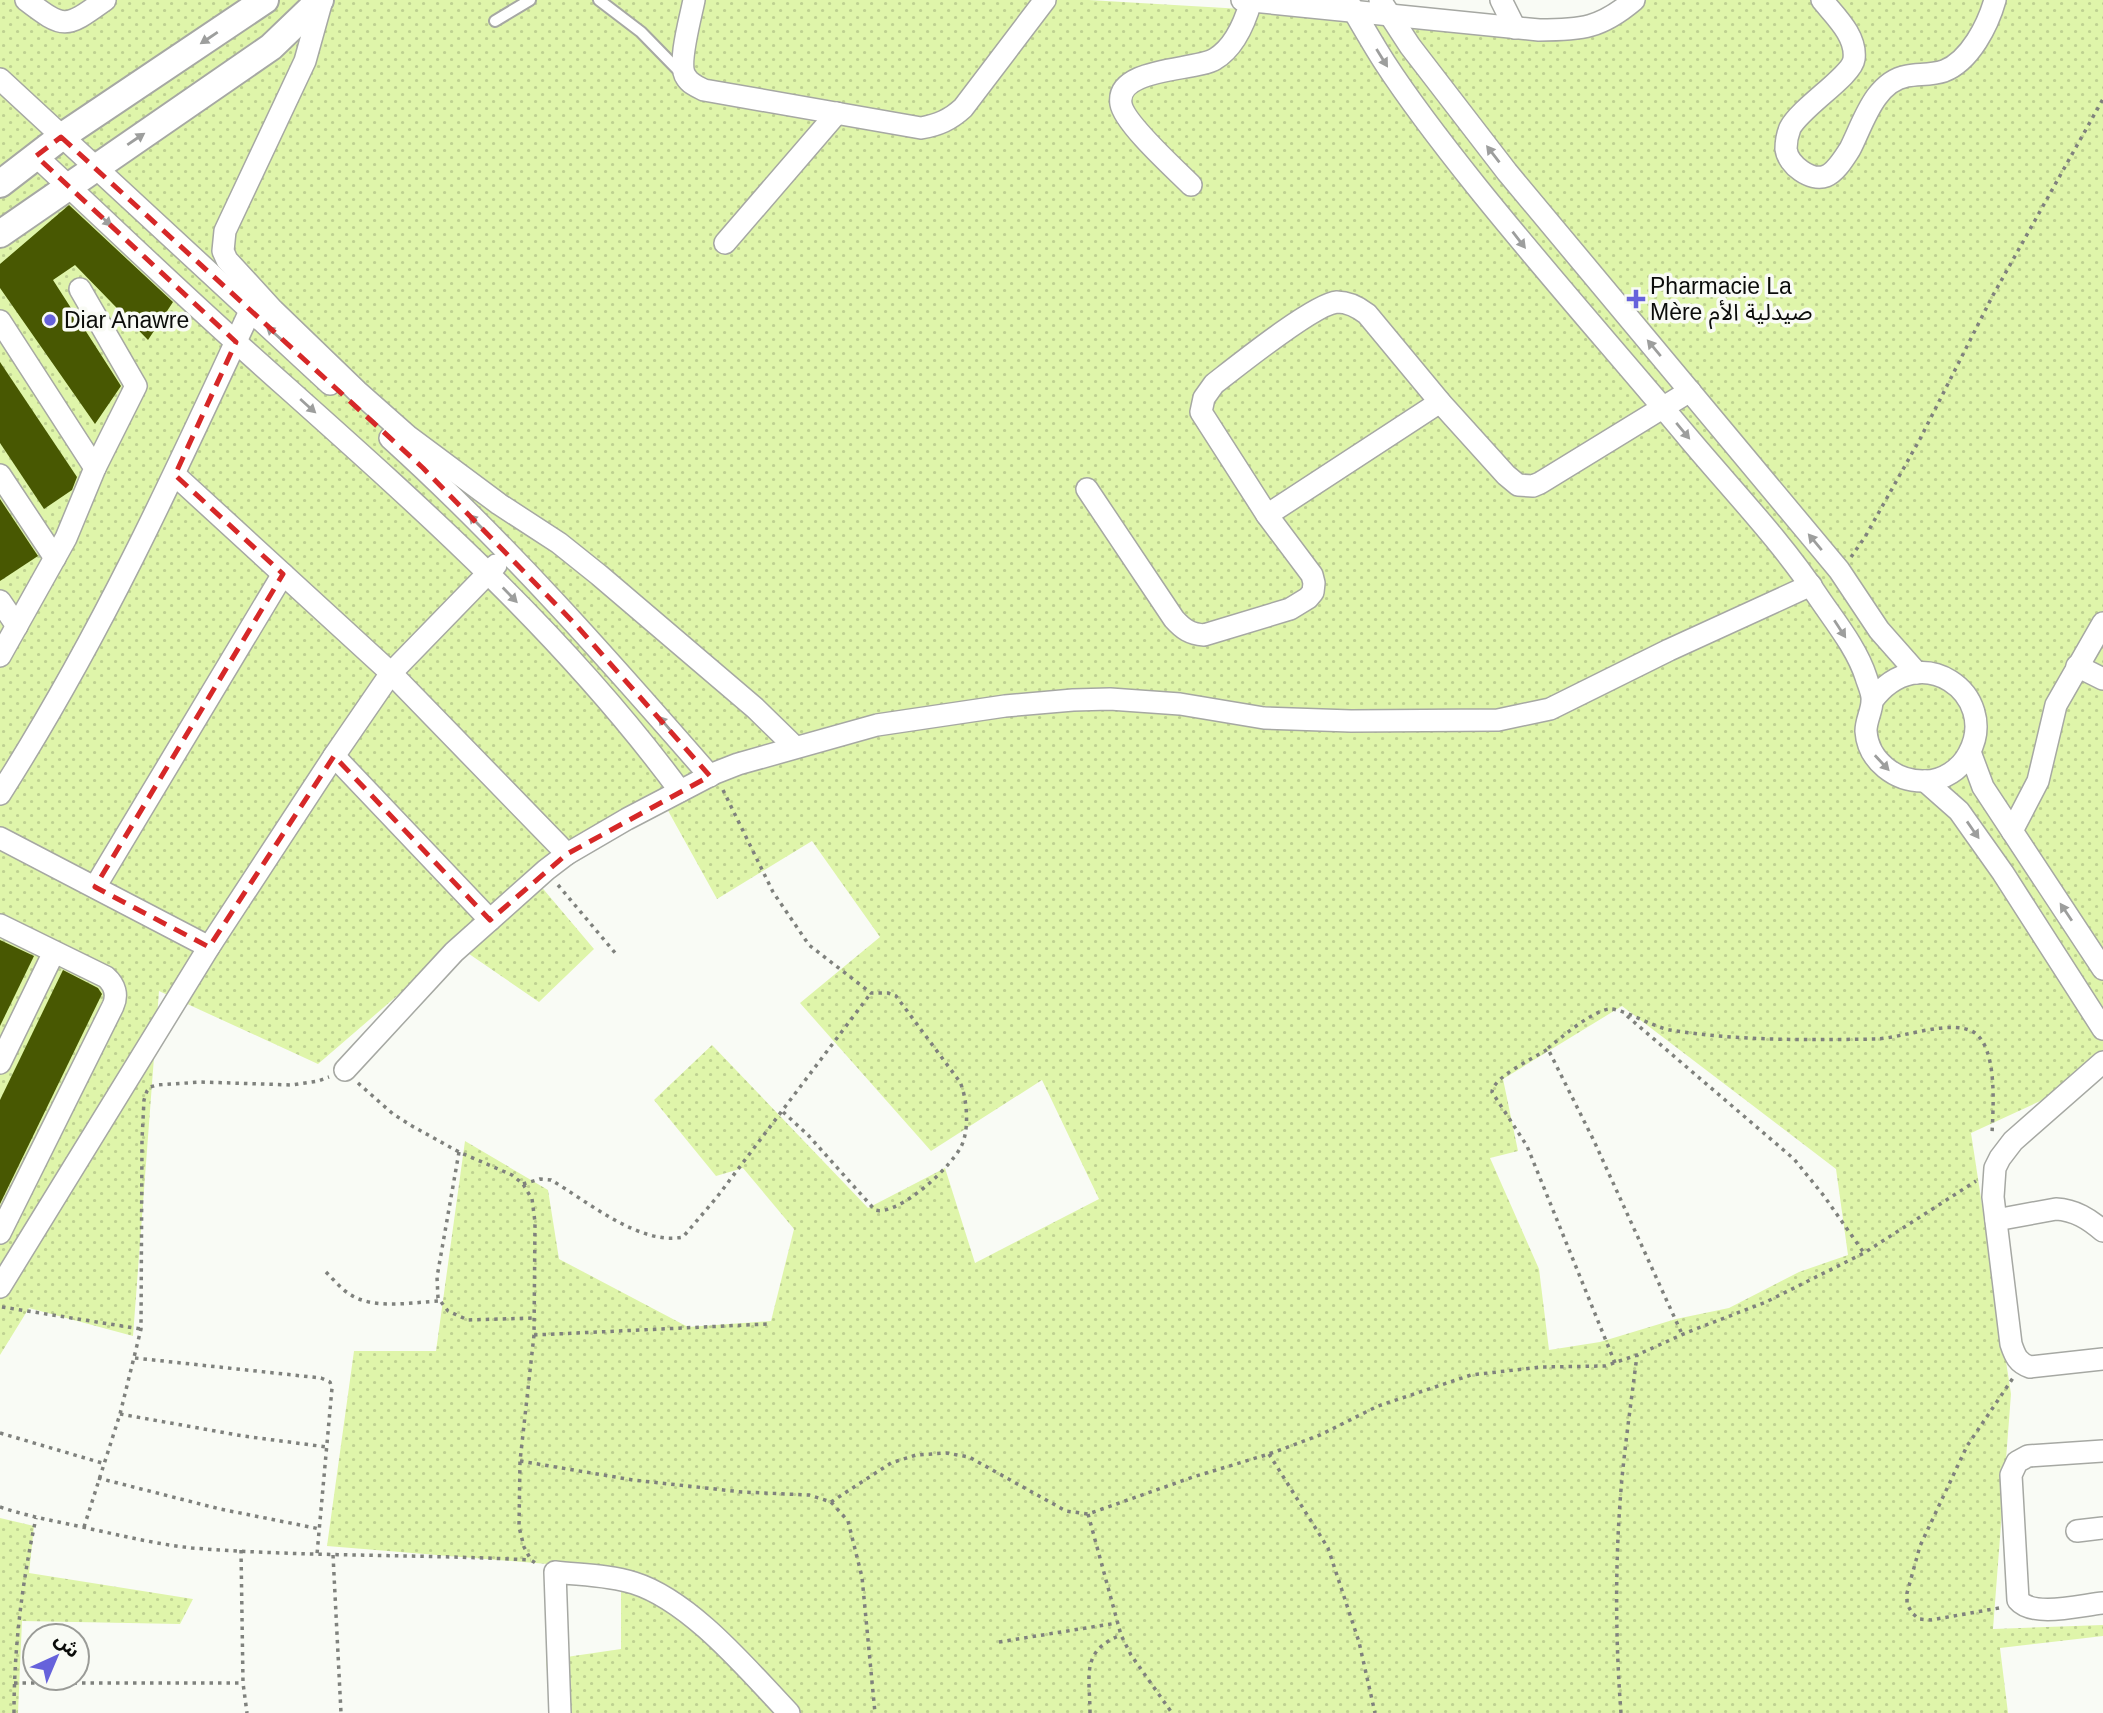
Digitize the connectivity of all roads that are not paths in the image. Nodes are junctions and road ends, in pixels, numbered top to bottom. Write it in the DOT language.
graph roads {
  1 [pos="105,0"];
  2 [pos="265,0"];
  3 [pos="321,0"];
  4 [pos="530,0"];
  5 [pos="599,0"];
  6 [pos="694,0"];
  7 [pos="1045,0"];
  8 [pos="1501,0"];
  9 [pos="1822,0"];
  10 [pos="1996,0"];
  11 [pos="1246,1"];
  12 [pos="36,3"];
  13 [pos="1624,4"];
  14 [pos="1351,6"];
  15 [pos="1384,8"];
  16 [pos="495,21"];
  17 [pos="1515,28"];
  18 [pos="684,76"];
  19 [pos="0,79"];
  20 [pos="837,113"];
  21 [pos="61,137"];
  22 [pos="36,156"];
  23 [pos="94,167"];
  24 [pos="0,184"];
  25 [pos="1191,185"];
  26 [pos="68,186"];
  27 [pos="0,234"];
  28 [pos="725,243"];
  29 [pos="80,289"];
  30 [pos="250,311"];
  31 [pos="0,321"];
  32 [pos="236,342"];
  33 [pos="1690,391"];
  34 [pos="1440,402"];
  35 [pos="1663,407"];
  36 [pos="96,468"];
  37 [pos="0,475"];
  38 [pos="175,475"];
  39 [pos="1087,489"];
  40 [pos="1267,515"];
  41 [pos="508,554"];
  42 [pos="55,558"];
  43 [pos="488,573"];
  44 [pos="283,574"];
  45 [pos="1811,585"];
  46 [pos="0,601"];
  47 [pos="2103,623"];
  48 [pos="17,626"];
  49 [pos="0,656"];
  50 [pos="2077,666"];
  51 [pos="391,673"];
  52 [pos="1917,673"];
  53 [pos="2103,679"];
  54 [pos="1872,701"];
  55 [pos="795,747"];
  56 [pos="1970,752"];
  57 [pos="334,756"];
  58 [pos="712,774"];
  59 [pos="1925,781"];
  60 [pos="680,791"];
  61 [pos="0,794"];
  62 [pos="2012,831"];
  63 [pos="0,838"];
  64 [pos="567,854"];
  65 [pos="95,887"];
  66 [pos="490,920"];
  67 [pos="0,925"];
  68 [pos="209,947"];
  69 [pos="54,952"];
  70 [pos="2103,969"];
  71 [pos="2103,1029"];
  72 [pos="2103,1062"];
  73 [pos="0,1063"];
  74 [pos="345,1070"];
  75 [pos="1996,1220"];
  76 [pos="2103,1231"];
  77 [pos="0,1233"];
  78 [pos="0,1287"];
  79 [pos="2103,1359"];
  80 [pos="2103,1451"];
  81 [pos="2103,1528"];
  82 [pos="2077,1531"];
  83 [pos="2103,1603"];
  84 [pos="559,1713"];
  85 [pos="789,1713"];
  1 -- 12 [label="street"];
  2 -- 21 [label="street, one-way"];
  23 -- 3 [label="street, one-way"];
  3 -- 55 [label="street"];
  4 -- 16 [label="lane"];
  5 -- 18 [label="lane"];
  6 -- 18 [label="street"];
  7 -- 20 [label="street"];
  8 -- 17 [label="street"];
  9 -- 10 [label="street"];
  11 -- 14 [label="street"];
  11 -- 25 [label="street"];
  13 -- 17 [label="street"];
  14 -- 15 [label="street"];
  14 -- 35 [label="street, one-way"];
  15 -- 17 [label="street"];
  33 -- 15 [label="street, one-way"];
  18 -- 20 [label="street"];
  19 -- 21 [label="street"];
  20 -- 28 [label="street"];
  21 -- 22 [label="street"];
  21 -- 23 [label="street"];
  22 -- 24 [label="street"];
  22 -- 26 [label="street"];
  23 -- 26 [label="street"];
  23 -- 30 [label="street"];
  26 -- 27 [label="street"];
  26 -- 32 [label="street, one-way"];
  29 -- 36 [label="street"];
  30 -- 32 [label="street"];
  41 -- 30 [label="street, one-way"];
  31 -- 36 [label="street"];
  32 -- 38 [label="street"];
  32 -- 43 [label="street, one-way"];
  33 -- 35 [label="street"];
  52 -- 33 [label="street, one-way"];
  34 -- 35 [label="street"];
  34 -- 40 [label="street"];
  34 -- 40 [label="street"];
  35 -- 45 [label="street, one-way"];
  36 -- 42 [label="street"];
  37 -- 42 [label="street"];
  38 -- 44 [label="street"];
  38 -- 61 [label="street"];
  39 -- 40 [label="street"];
  41 -- 43 [label="street"];
  58 -- 41 [label="street, one-way"];
  42 -- 48 [label="street"];
  43 -- 51 [label="street"];
  43 -- 60 [label="street, one-way"];
  44 -- 51 [label="street"];
  44 -- 65 [label="street"];
  45 -- 54 [label="street, one-way"];
  45 -- 55 [label="street"];
  46 -- 48 [label="street"];
  47 -- 50 [label="street"];
  48 -- 49 [label="street"];
  50 -- 53 [label="street"];
  50 -- 62 [label="street"];
  51 -- 57 [label="street"];
  51 -- 64 [label="street"];
  52 -- 54 [label="street"];
  52 -- 56 [label="street"];
  54 -- 59 [label="street, one-way"];
  55 -- 58 [label="street"];
  56 -- 59 [label="street"];
  56 -- 62 [label="street"];
  57 -- 66 [label="street"];
  57 -- 68 [label="street"];
  58 -- 60 [label="street"];
  59 -- 71 [label="street, one-way"];
  60 -- 64 [label="street"];
  70 -- 62 [label="street, one-way"];
  63 -- 65 [label="street"];
  64 -- 66 [label="street"];
  65 -- 68 [label="street"];
  66 -- 74 [label="street"];
  67 -- 69 [label="street"];
  68 -- 78 [label="street"];
  69 -- 73 [label="street"];
  69 -- 77 [label="street"];
  72 -- 75 [label="street"];
  75 -- 76 [label="street"];
  75 -- 79 [label="street"];
  80 -- 83 [label="street"];
  81 -- 82 [label="street"];
  84 -- 85 [label="street"];
}
